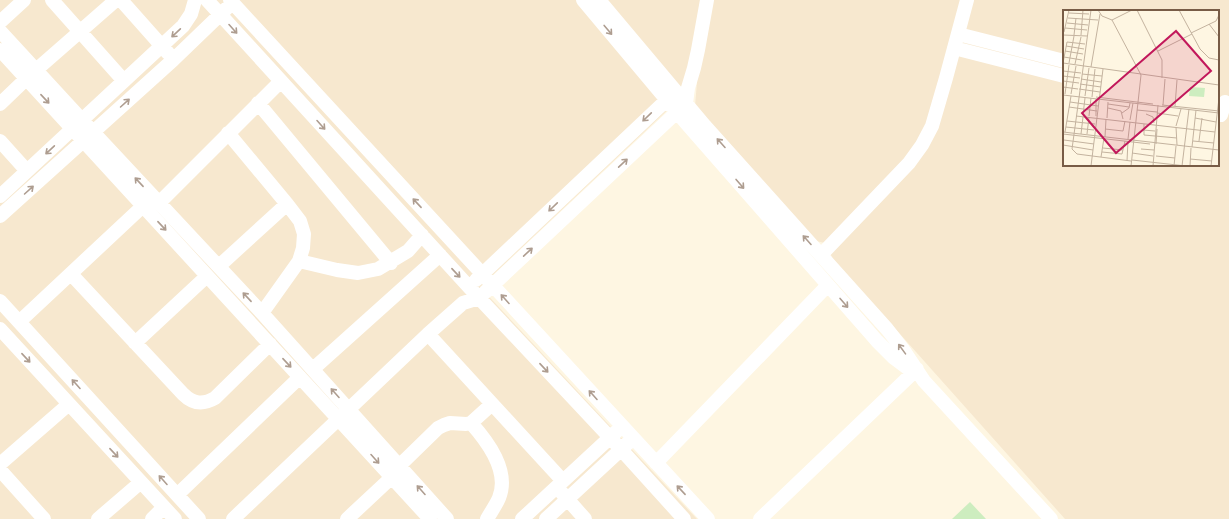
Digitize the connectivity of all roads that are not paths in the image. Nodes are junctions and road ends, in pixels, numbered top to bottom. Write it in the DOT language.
graph roads {
  1 [pos="24,0"];
  2 [pos="52,0"];
  3 [pos="116,0"];
  4 [pos="121,0"];
  5 [pos="195,0"];
  6 [pos="207,0"];
  7 [pos="583,0"];
  8 [pos="599,0"];
  9 [pos="707,0"];
  10 [pos="968,0"];
  11 [pos="233,1"];
  12 [pos="220,14"];
  13 [pos="0,22"];
  14 [pos="0,31"];
  15 [pos="80,31"];
  16 [pos="958,34"];
  17 [pos="161,46"];
  18 [pos="954,48"];
  19 [pos="0,50"];
  20 [pos="173,60"];
  21 [pos="1063,61"];
  22 [pos="31,74"];
  23 [pos="1063,76"];
  24 [pos="281,80"];
  25 [pos="124,81"];
  26 [pos="677,93"];
  27 [pos="1224,101"];
  28 [pos="258,103"];
  29 [pos="0,104"];
  30 [pos="681,108"];
  31 [pos="1223,116"];
  32 [pos="77,124"];
  33 [pos="228,133"];
  34 [pos="88,137"];
  35 [pos="0,141"];
  36 [pos="27,171"];
  37 [pos="0,196"];
  38 [pos="159,203"];
  39 [pos="287,204"];
  40 [pos="143,206"];
  41 [pos="0,216"];
  42 [pos="422,235"];
  43 [pos="440,255"];
  44 [pos="821,255"];
  45 [pos="299,261"];
  46 [pos="391,262"];
  47 [pos="219,266"];
  48 [pos="71,274"];
  49 [pos="482,274"];
  50 [pos="207,276"];
  51 [pos="828,285"];
  52 [pos="493,286"];
  53 [pos="469,287"];
  54 [pos="479,298"];
  55 [pos="0,301"];
  56 [pos="463,303"];
  57 [pos="262,313"];
  58 [pos="19,322"];
  59 [pos="1,331"];
  60 [pos="428,334"];
  61 [pos="135,343"];
  62 [pos="270,344"];
  63 [pos="313,369"];
  64 [pos="918,374"];
  65 [pos="300,377"];
  66 [pos="69,404"];
  67 [pos="492,404"];
  68 [pos="349,409"];
  69 [pos="338,419"];
  70 [pos="471,423"];
  71 [pos="622,426"];
  72 [pos="610,438"];
  73 [pos="633,438"];
  74 [pos="621,449"];
  75 [pos="656,463"];
  76 [pos="0,464"];
  77 [pos="0,470"];
  78 [pos="395,472"];
  79 [pos="141,482"];
  80 [pos="560,484"];
  81 [pos="177,495"];
  82 [pos="567,499"];
  83 [pos="164,507"];
  84 [pos="44,519"];
  85 [pos="98,519"];
  86 [pos="152,519"];
  87 [pos="175,519"];
  88 [pos="199,519"];
  89 [pos="233,519"];
  90 [pos="347,519"];
  91 [pos="430,519"];
  92 [pos="447,519"];
  93 [pos="487,519"];
  94 [pos="522,519"];
  95 [pos="546,519"];
  96 [pos="585,519"];
  97 [pos="684,519"];
  98 [pos="708,519"];
  99 [pos="760,519"];
  100 [pos="1052,519"];
  1 -- 13 [label="street"];
  2 -- 15 [label="street"];
  3 -- 15 [label="street"];
  4 -- 17 [label="street"];
  5 -- 17 [label="street, one-way"];
  6 -- 12 [label="street"];
  7 -- 26 [label="street, one-way"];
  8 -- 26 [label="street"];
  9 -- 26 [label="street"];
  10 -- 16 [label="street"];
  11 -- 12 [label="street"];
  49 -- 11 [label="street, one-way"];
  12 -- 20 [label="street"];
  12 -- 24 [label="street, one-way"];
  14 -- 22 [label="street"];
  15 -- 22 [label="street"];
  15 -- 25 [label="street"];
  16 -- 18 [label="street"];
  16 -- 21 [label="street"];
  17 -- 20 [label="street"];
  17 -- 25 [label="street"];
  18 -- 23 [label="street"];
  18 -- 44 [label="street"];
  19 -- 22 [label="street"];
  34 -- 20 [label="street, one-way"];
  22 -- 29 [label="street"];
  22 -- 32 [label="street"];
  24 -- 28 [label="street"];
  24 -- 42 [label="street, one-way"];
  25 -- 32 [label="street"];
  26 -- 30 [label="street"];
  26 -- 49 [label="street, one-way"];
  27 -- 31 [label="street"];
  28 -- 33 [label="street"];
  28 -- 46 [label="street"];
  44 -- 30 [label="street, one-way"];
  30 -- 51 [label="street, one-way"];
  52 -- 30 [label="street, one-way"];
  32 -- 34 [label="street"];
  32 -- 36 [label="street, one-way"];
  33 -- 38 [label="street"];
  33 -- 39 [label="street"];
  38 -- 34 [label="street, one-way"];
  34 -- 40 [label="street"];
  41 -- 34 [label="street, one-way"];
  35 -- 36 [label="street"];
  36 -- 37 [label="street"];
  38 -- 47 [label="street"];
  39 -- 45 [label="street"];
  39 -- 47 [label="street"];
  40 -- 48 [label="street"];
  40 -- 50 [label="street, one-way"];
  42 -- 43 [label="street"];
  42 -- 46 [label="street"];
  43 -- 53 [label="street, one-way"];
  43 -- 63 [label="street"];
  64 -- 44 [label="street, one-way"];
  45 -- 46 [label="street"];
  45 -- 57 [label="street"];
  57 -- 47 [label="street, one-way"];
  48 -- 58 [label="street"];
  48 -- 61 [label="street"];
  49 -- 52 [label="street"];
  49 -- 53 [label="street"];
  50 -- 61 [label="street"];
  50 -- 62 [label="street"];
  51 -- 64 [label="street, one-way"];
  51 -- 75 [label="street"];
  52 -- 54 [label="street"];
  71 -- 52 [label="street, one-way"];
  53 -- 54 [label="street"];
  53 -- 56 [label="street"];
  54 -- 56 [label="street"];
  54 -- 72 [label="street, one-way"];
  55 -- 58 [label="street"];
  56 -- 60 [label="street"];
  57 -- 63 [label="street"];
  81 -- 58 [label="street, one-way"];
  59 -- 66 [label="street, one-way"];
  60 -- 67 [label="street"];
  60 -- 68 [label="street"];
  61 -- 62 [label="street"];
  62 -- 65 [label="street, one-way"];
  68 -- 63 [label="street, one-way"];
  64 -- 99 [label="street"];
  64 -- 100 [label="street"];
  65 -- 69 [label="street"];
  65 -- 81 [label="street"];
  66 -- 76 [label="street"];
  66 -- 79 [label="street, one-way"];
  67 -- 70 [label="street"];
  67 -- 80 [label="street"];
  68 -- 69 [label="street"];
  68 -- 78 [label="street"];
  69 -- 78 [label="street, one-way"];
  69 -- 89 [label="street"];
  70 -- 78 [label="street"];
  70 -- 93 [label="street"];
  71 -- 72 [label="street"];
  71 -- 73 [label="street"];
  72 -- 74 [label="street"];
  72 -- 80 [label="street"];
  73 -- 74 [label="street"];
  73 -- 75 [label="street"];
  74 -- 82 [label="street"];
  74 -- 97 [label="street"];
  98 -- 75 [label="street, one-way"];
  77 -- 84 [label="street"];
  78 -- 90 [label="street"];
  78 -- 91 [label="street"];
  92 -- 78 [label="street, one-way"];
  79 -- 83 [label="street"];
  79 -- 85 [label="street"];
  80 -- 82 [label="street"];
  80 -- 94 [label="street"];
  81 -- 88 [label="street"];
  82 -- 95 [label="street"];
  82 -- 96 [label="street"];
  83 -- 86 [label="street"];
  83 -- 87 [label="street"];
}
